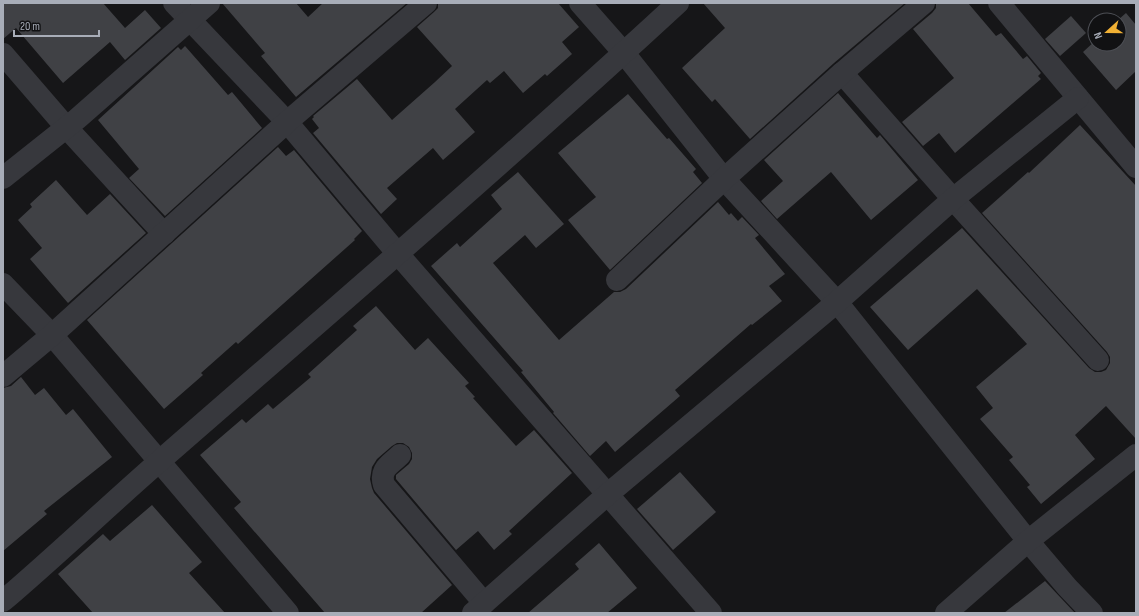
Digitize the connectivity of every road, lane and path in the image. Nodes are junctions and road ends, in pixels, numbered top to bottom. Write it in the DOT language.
graph roads {
  1 [pos="174,3"];
  2 [pos="208,3"];
  3 [pos="426,3"];
  4 [pos="580,3"];
  5 [pos="678,3"];
  6 [pos="924,3"];
  7 [pos="999,3"];
  8 [pos="189,20"];
  9 [pos="624,53"];
  10 [pos="3,54"];
  11 [pos="842,72"];
  12 [pos="1078,98"];
  13 [pos="287,122"];
  14 [pos="66,127"];
  15 [pos="1136,167"];
  16 [pos="3,178"];
  17 [pos="724,179"];
  18 [pos="952,199"];
  19 [pos="164,234"];
  20 [pos="398,254"];
  21 [pos="616,280"];
  22 [pos="3,284"];
  23 [pos="837,302"];
  24 [pos="52,335"];
  25 [pos="1098,360"];
  26 [pos="3,376"];
  27 [pos="400,455"];
  28 [pos="1136,455"];
  29 [pos="159,461"];
  30 [pos="608,494"];
  31 [pos="1028,541"];
  32 [pos="3,601"];
  33 [pos="478,608"];
  34 [pos="288,613"];
  35 [pos="710,613"];
  36 [pos="946,613"];
  37 [pos="1092,613"];
  1 -- 8 [label="street"];
  2 -- 8 [label="street"];
  3 -- 13 [label="street"];
  4 -- 9 [label="street"];
  5 -- 9 [label="street"];
  6 -- 11 [label="street"];
  7 -- 12 [label="street"];
  8 -- 13 [label="street"];
  8 -- 14 [label="street"];
  9 -- 17 [label="street"];
  9 -- 20 [label="street"];
  10 -- 14 [label="street"];
  11 -- 17 [label="street"];
  11 -- 18 [label="street"];
  12 -- 15 [label="street"];
  12 -- 18 [label="street"];
  13 -- 19 [label="street"];
  13 -- 20 [label="street"];
  14 -- 16 [label="street"];
  14 -- 19 [label="street"];
  17 -- 21 [label="street"];
  17 -- 23 [label="street"];
  18 -- 23 [label="street"];
  18 -- 25 [label="street"];
  19 -- 24 [label="street"];
  20 -- 29 [label="street"];
  20 -- 30 [label="street"];
  22 -- 24 [label="street"];
  23 -- 30 [label="street"];
  23 -- 31 [label="street"];
  24 -- 26 [label="street"];
  24 -- 29 [label="street"];
  27 -- 33 [label="street"];
  28 -- 31 [label="street"];
  29 -- 32 [label="street"];
  29 -- 34 [label="street"];
  30 -- 33 [label="street"];
  30 -- 35 [label="street"];
  31 -- 36 [label="street"];
  31 -- 37 [label="street"];
}
